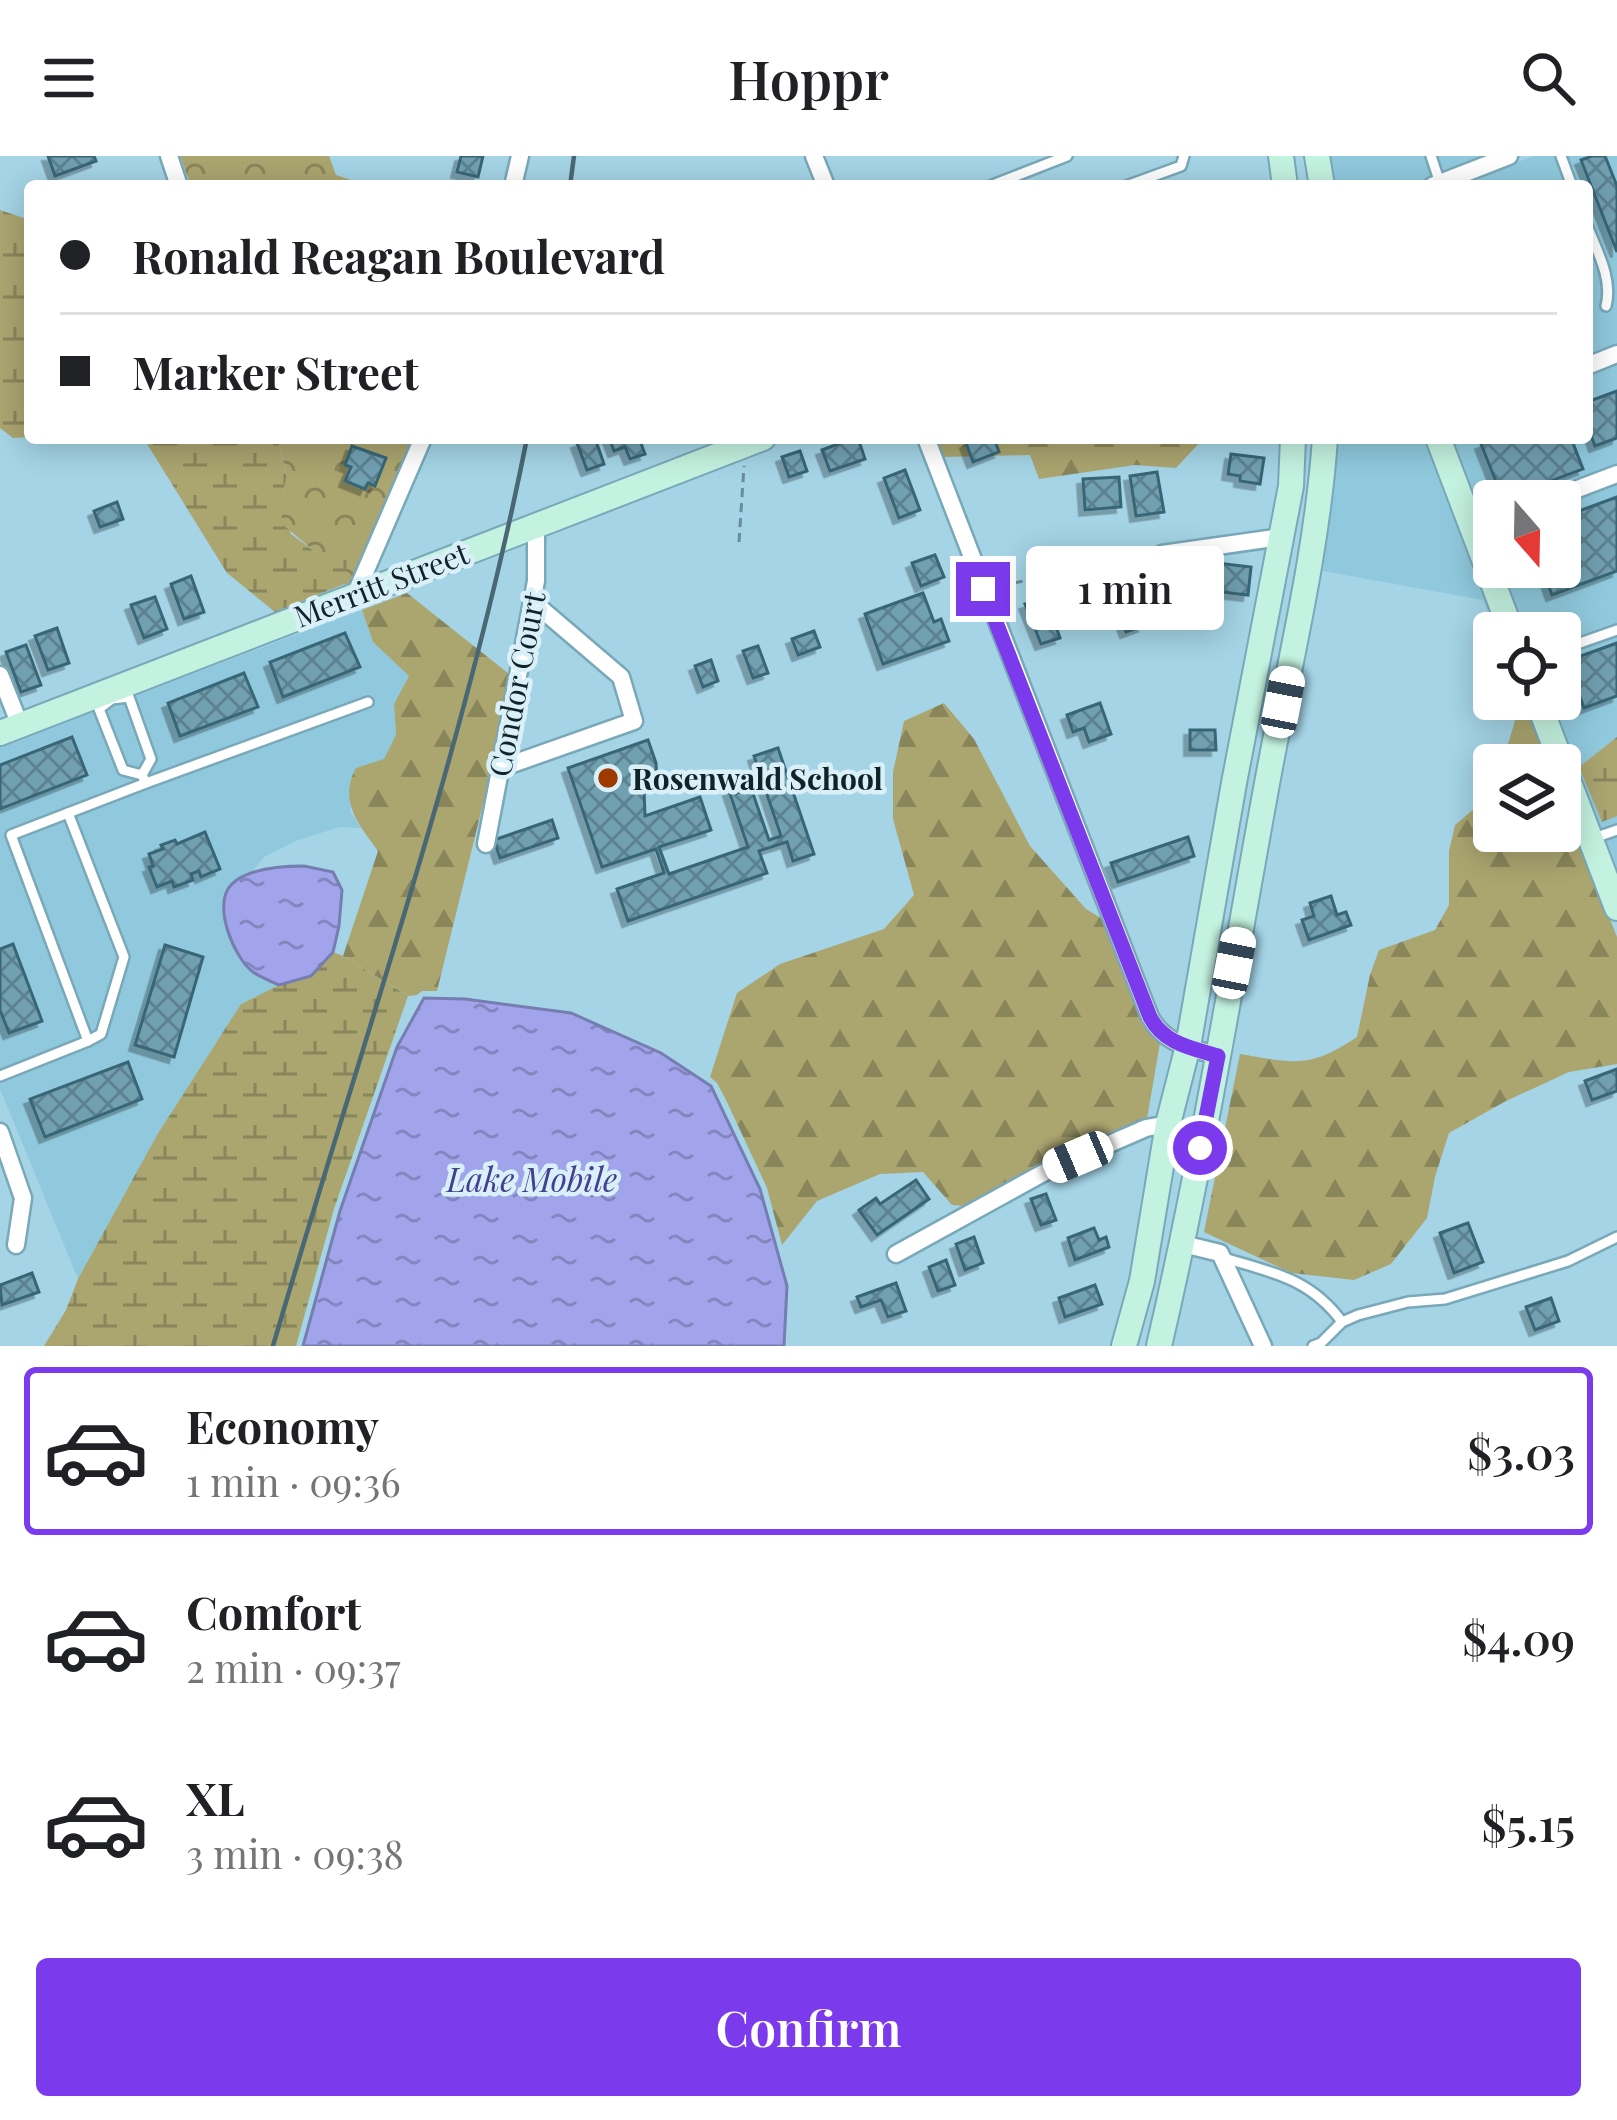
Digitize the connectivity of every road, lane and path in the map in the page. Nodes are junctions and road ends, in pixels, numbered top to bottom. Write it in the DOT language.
graph roads {
  1 [pos="1066,156"];
  2 [pos="1184,156"];
  3 [pos="1509,156"];
  4 [pos="1005,180"];
  5 [pos="1142,180"];
  6 [pos="1446,180"];
  7 [pos="1593,241"];
  8 [pos="1606,306"];
  9 [pos="420,444"];
  10 [pos="747,444"];
  11 [pos="751,444"];
  12 [pos="928,444"];
  13 [pos="1293,444"];
  14 [pos="1324,444"];
  15 [pos="1441,444"];
  16 [pos="1617,474"];
  17 [pos="1581,488"];
  18 [pos="1473,506"];
  19 [pos="536,524"];
  20 [pos="1281,537"];
  21 [pos="739,542"];
  22 [pos="1162,554"];
  23 [pos="983,589"];
  24 [pos="356,593"];
  25 [pos="532,601"];
  26 [pos="1617,630"];
  27 [pos="1581,643"];
  28 [pos="0,675"];
  29 [pos="110,694"];
  30 [pos="368,703"];
  31 [pos="1546,720"];
  32 [pos="10,729"];
  33 [pos="501,767"];
  34 [pos="144,779"];
  35 [pos="68,813"];
  36 [pos="1617,830"];
  37 [pos="1591,839"];
  38 [pos="486,844"];
  39 [pos="1617,908"];
  40 [pos="88,1041"];
  41 [pos="1188,1046"];
  42 [pos="1218,1056"];
  43 [pos="0,1076"];
  44 [pos="1168,1124"];
  45 [pos="0,1132"];
  46 [pos="1617,1237"];
  47 [pos="1183,1244"];
  48 [pos="16,1245"];
  49 [pos="896,1254"];
  50 [pos="1222,1258"];
  51 [pos="1342,1322"];
  52 [pos="1124,1346"];
  53 [pos="1159,1346"];
  54 [pos="1263,1346"];
  55 [pos="1313,1346"];
  1 -- 4 [label="lane"];
  2 -- 5 [label="lane"];
  3 -- 6 [label="street"];
  7 -- 8 [label="lane"];
  9 -- 24 [label="street"];
  10 -- 19 [label="main road, Merritt Street"];
  11 -- 21 [label="path"];
  12 -- 23 [label="street"];
  13 -- 20 [label="main road"];
  14 -- 42 [label="main road"];
  15 -- 18 [label="main road"];
  16 -- 17 [label="street"];
  19 -- 24 [label="main road, Merritt Street"];
  19 -- 25 [label="street, Condor Court"];
  20 -- 22 [label="street"];
  20 -- 41 [label="main road"];
  22 -- 23 [label="path"];
  23 -- 41 [label="street"];
  24 -- 29 [label="main road, Merritt Street"];
  25 -- 33 [label="street, Condor Court"];
  25 -- 33 [label="street"];
  26 -- 27 [label="lane"];
  28 -- 32 [label="street"];
  29 -- 32 [label="main road, Merritt Street"];
  29 -- 34 [label="lane"];
  29 -- 34 [label="lane"];
  30 -- 34 [label="lane"];
  31 -- 37 [label="main road"];
  33 -- 38 [label="street, Condor Court"];
  34 -- 35 [label="lane"];
  35 -- 40 [label="lane"];
  35 -- 40 [label="lane"];
  36 -- 37 [label="lane"];
  37 -- 39 [label="main road"];
  40 -- 43 [label="lane"];
  41 -- 42 [label="street"];
  41 -- 44 [label="main road"];
  42 -- 47 [label="main road"];
  44 -- 49 [label="street"];
  44 -- 52 [label="main road"];
  45 -- 48 [label="street"];
  46 -- 51 [label="lane"];
  47 -- 50 [label="street"];
  47 -- 53 [label="main road"];
  50 -- 51 [label="lane"];
  50 -- 54 [label="street"];
  51 -- 55 [label="lane"];
}
